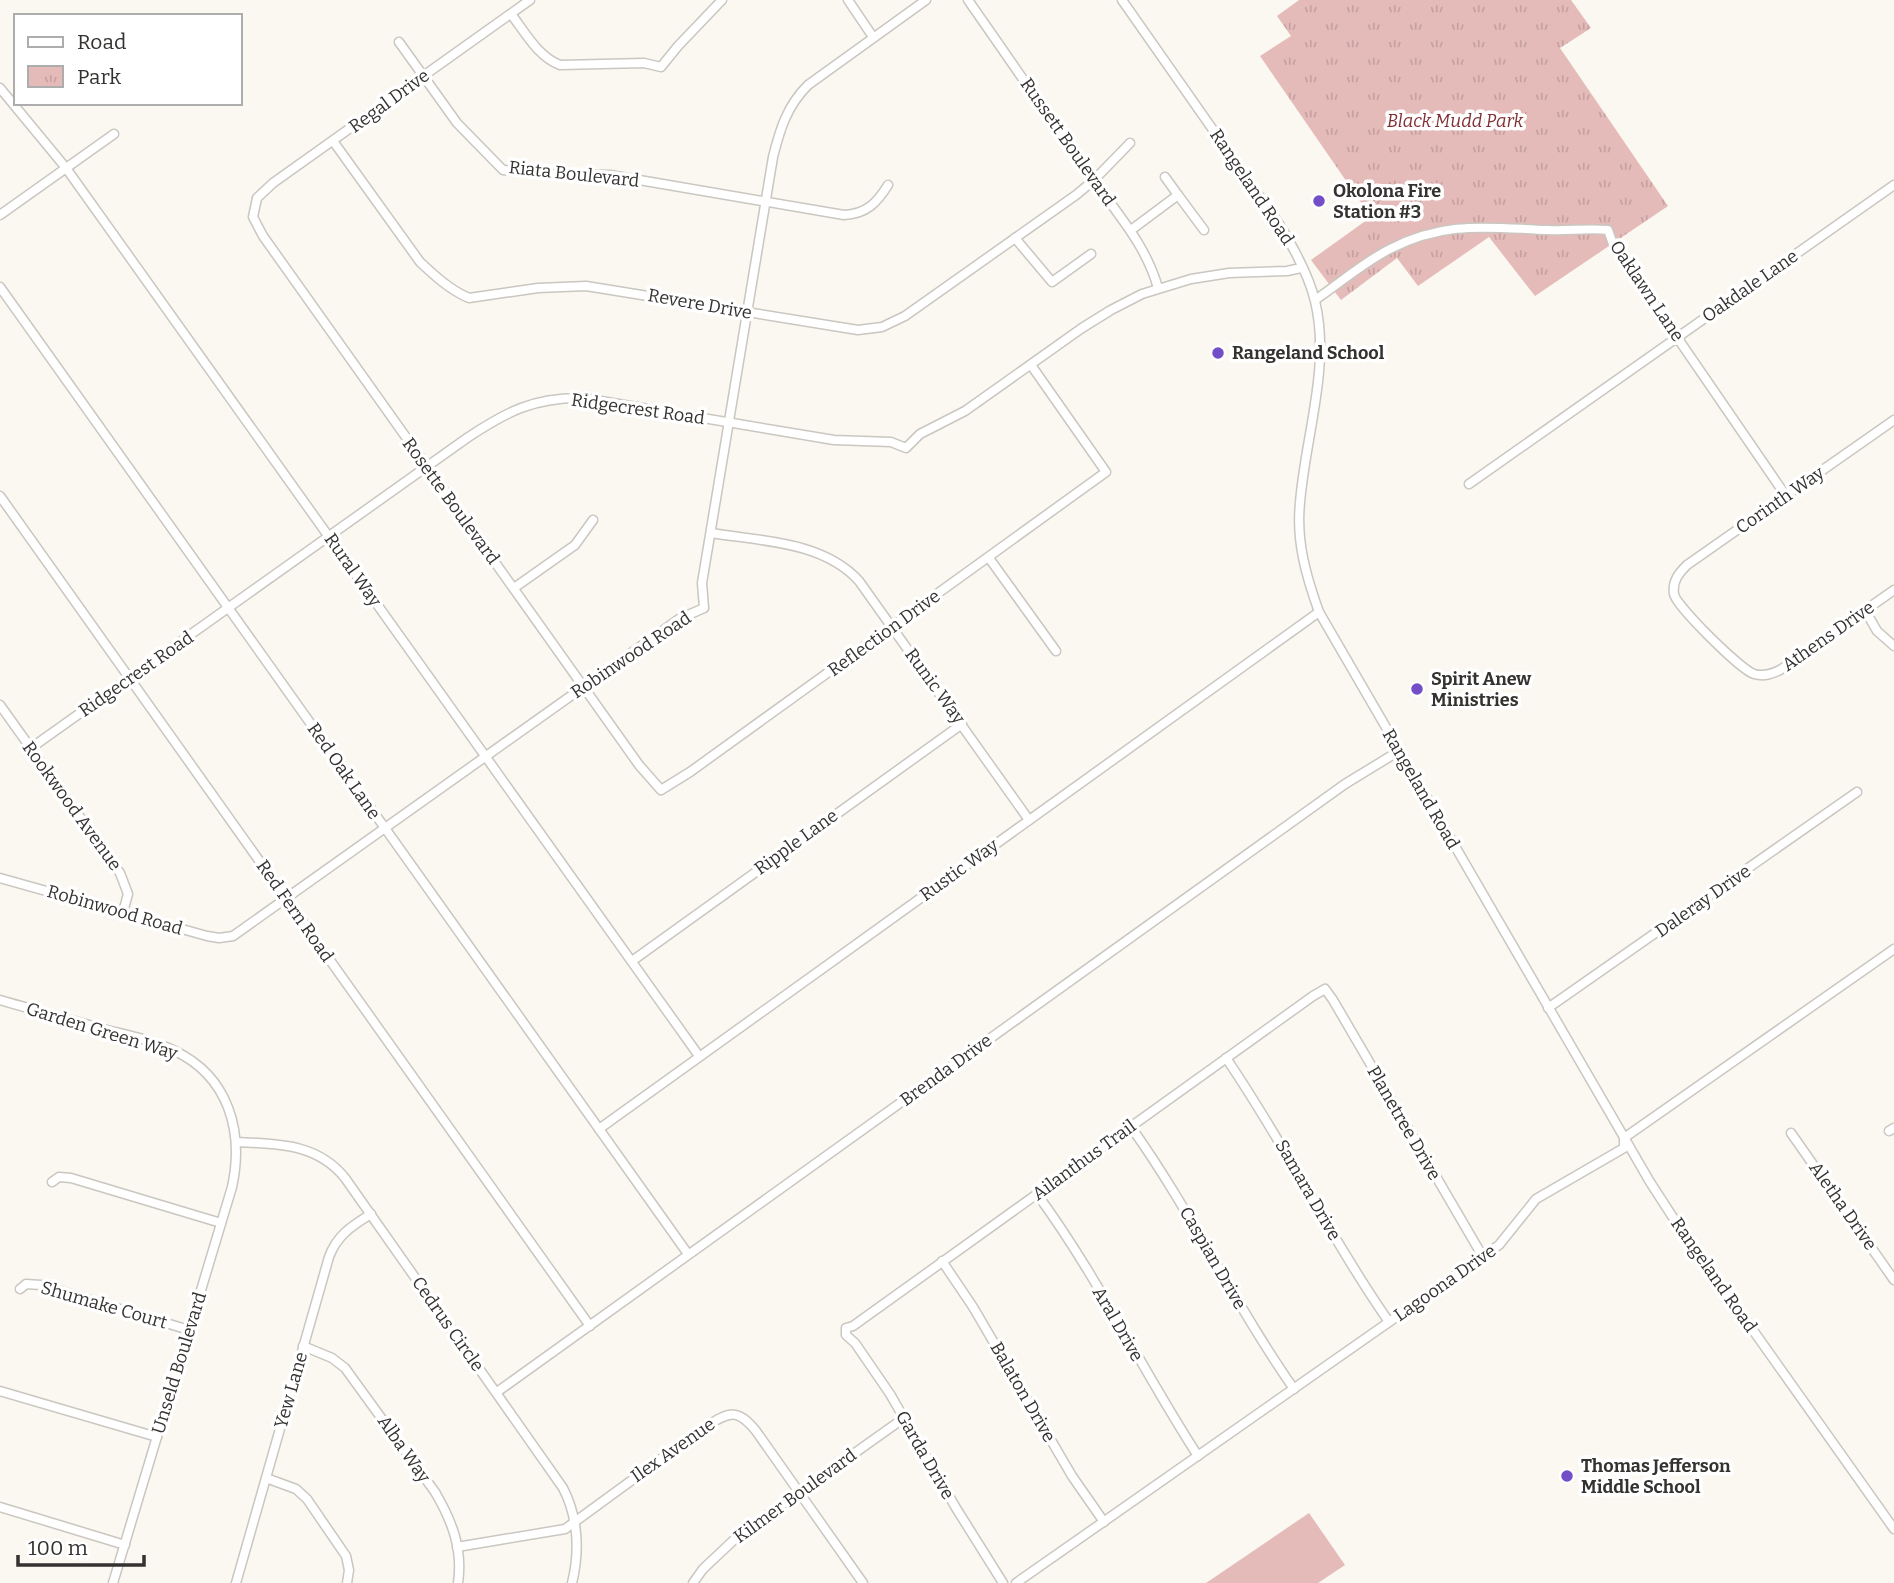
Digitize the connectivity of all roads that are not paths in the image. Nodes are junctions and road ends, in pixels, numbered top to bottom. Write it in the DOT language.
graph roads {
  1 [pos="530,0"];
  2 [pos="722,0"];
  3 [pos="848,0"];
  4 [pos="926,0"];
  5 [pos="968,0"];
  6 [pos="1122,0"];
  7 [pos="511,14"];
  8 [pos="873,37"];
  9 [pos="399,42"];
  10 [pos="424,76"];
  11 [pos="0,88"];
  12 [pos="14,105"];
  13 [pos="14,105"];
  14 [pos="114,134"];
  15 [pos="333,141"];
  16 [pos="1130,143"];
  17 [pos="66,168"];
  18 [pos="1165,177"];
  19 [pos="1094,180"];
  20 [pos="888,185"];
  21 [pos="1894,185"];
  22 [pos="1178,195"];
  23 [pos="766,202"];
  24 [pos="254,207"];
  25 [pos="0,215"];
  26 [pos="1131,230"];
  27 [pos="1204,230"];
  28 [pos="1015,238"];
  29 [pos="1091,254"];
  30 [pos="1301,268"];
  31 [pos="0,287"];
  32 [pos="1158,288"];
  33 [pos="1315,300"];
  34 [pos="748,313"];
  35 [pos="1679,337"];
  36 [pos="1031,365"];
  37 [pos="1894,420"];
  38 [pos="729,422"];
  39 [pos="426,467"];
  40 [pos="1469,484"];
  41 [pos="0,496"];
  42 [pos="1786,496"];
  43 [pos="593,520"];
  44 [pos="711,533"];
  45 [pos="329,536"];
  46 [pos="989,558"];
  47 [pos="1674,588"];
  48 [pos="514,589"];
  49 [pos="1894,590"];
  50 [pos="229,608"];
  51 [pos="1865,610"];
  52 [pos="1319,612"];
  53 [pos="892,627"];
  54 [pos="1894,646"];
  55 [pos="1056,651"];
  56 [pos="130,678"];
  57 [pos="584,687"];
  58 [pos="0,705"];
  59 [pos="962,724"];
  60 [pos="31,748"];
  61 [pos="1399,751"];
  62 [pos="486,757"];
  63 [pos="661,790"];
  64 [pos="1857,792"];
  65 [pos="1029,820"];
  66 [pos="385,829"];
  67 [pos="0,878"];
  68 [pos="286,899"];
  69 [pos="123,912"];
  70 [pos="1894,950"];
  71 [pos="632,961"];
  72 [pos="1325,989"];
  73 [pos="0,1000"];
  74 [pos="1548,1008"];
  75 [pos="699,1056"];
  76 [pos="1226,1058"];
  77 [pos="1131,1127"];
  78 [pos="599,1129"];
  79 [pos="1791,1133"];
  80 [pos="1624,1138"];
  81 [pos="236,1142"];
  82 [pos="52,1182"];
  83 [pos="1037,1194"];
  84 [pos="371,1214"];
  85 [pos="221,1223"];
  86 [pos="688,1254"];
  87 [pos="1483,1257"];
  88 [pos="942,1261"];
  89 [pos="1894,1280"];
  90 [pos="20,1289"];
  91 [pos="1389,1322"];
  92 [pos="590,1326"];
  93 [pos="189,1330"];
  94 [pos="844,1331"];
  95 [pos="303,1346"];
  96 [pos="1294,1389"];
  97 [pos="0,1391"];
  98 [pos="497,1392"];
  99 [pos="904,1418"];
  100 [pos="157,1437"];
  101 [pos="1198,1456"];
  102 [pos="266,1478"];
  103 [pos="799,1493"];
  104 [pos="0,1507"];
  105 [pos="574,1521"];
  106 [pos="1104,1522"];
  107 [pos="1894,1530"];
  108 [pos="125,1545"];
  109 [pos="457,1547"];
  110 [pos="861,1582"];
  111 [pos="113,1583"];
  112 [pos="236,1583"];
  113 [pos="347,1583"];
  114 [pos="458,1583"];
  115 [pos="572,1583"];
  116 [pos="693,1583"];
  117 [pos="1003,1583"];
  118 [pos="1016,1583"];
  1 -- 7 [label="street, Regal Drive"];
  2 -- 7 [label="street"];
  3 -- 8 [label="street"];
  4 -- 8 [label="street, Robinwood Road"];
  5 -- 19 [label="street, Russett Boulevard"];
  6 -- 30 [label="street, Rangeland Road"];
  7 -- 10 [label="street, Regal Drive"];
  8 -- 23 [label="street, Robinwood Road"];
  9 -- 10 [label="street, Riata Boulevard"];
  10 -- 15 [label="street, Regal Drive"];
  10 -- 23 [label="street, Riata Boulevard"];
  11 -- 13 [label="street, Rural Way"];
  12 -- 17 [label="street, Rural Way"];
  14 -- 17 [label="street"];
  15 -- 24 [label="street, Regal Drive"];
  15 -- 34 [label="street, Revere Drive"];
  16 -- 19 [label="street, Revere Drive"];
  17 -- 25 [label="street"];
  17 -- 45 [label="street, Rural Way"];
  18 -- 22 [label="street"];
  19 -- 26 [label="street, Russett Boulevard"];
  19 -- 28 [label="street, Revere Drive"];
  20 -- 23 [label="street, Riata Boulevard"];
  21 -- 35 [label="street, Oakdale Lane"];
  22 -- 26 [label="street"];
  22 -- 27 [label="street"];
  23 -- 34 [label="street, Robinwood Road"];
  24 -- 39 [label="street, Rosette Boulevard"];
  26 -- 32 [label="street, Russett Boulevard"];
  28 -- 29 [label="street"];
  28 -- 34 [label="street, Revere Drive"];
  30 -- 32 [label="street, Ridgecrest Road"];
  30 -- 33 [label="street, Rangeland Road"];
  31 -- 50 [label="street, Red Oak Lane"];
  32 -- 36 [label="street, Ridgecrest Road"];
  33 -- 35 [label="street, Oaklawn Lane"];
  33 -- 52 [label="street, Rangeland Road"];
  34 -- 38 [label="street, Robinwood Road"];
  35 -- 40 [label="street, Oakdale Lane"];
  35 -- 42 [label="street, Oaklawn Lane"];
  36 -- 38 [label="street, Ridgecrest Road"];
  36 -- 46 [label="street, Reflection Drive"];
  37 -- 42 [label="street, Corinth Way"];
  38 -- 39 [label="street, Ridgecrest Road"];
  38 -- 44 [label="street, Robinwood Road"];
  39 -- 45 [label="street, Ridgecrest Road"];
  39 -- 48 [label="street, Rosette Boulevard"];
  41 -- 56 [label="street, Red Fern Road"];
  42 -- 47 [label="street, Corinth Way"];
  43 -- 48 [label="street"];
  44 -- 53 [label="street, Runic Way"];
  44 -- 57 [label="street, Robinwood Road"];
  45 -- 50 [label="street, Ridgecrest Road"];
  45 -- 62 [label="street, Rural Way"];
  46 -- 53 [label="street, Reflection Drive"];
  46 -- 55 [label="street"];
  47 -- 51 [label="street, Athens Drive"];
  48 -- 57 [label="street, Rosette Boulevard"];
  49 -- 51 [label="street, Athens Drive"];
  50 -- 56 [label="street, Ridgecrest Road"];
  50 -- 66 [label="street, Red Oak Lane"];
  51 -- 54 [label="street"];
  52 -- 61 [label="street, Rangeland Road"];
  52 -- 65 [label="street, Rustic Way"];
  53 -- 59 [label="street, Runic Way"];
  53 -- 63 [label="street, Reflection Drive"];
  56 -- 60 [label="street, Ridgecrest Road"];
  56 -- 68 [label="street, Red Fern Road"];
  57 -- 62 [label="street, Robinwood Road"];
  57 -- 63 [label="street, Rosette Boulevard"];
  58 -- 60 [label="street, Rookwood Avenue"];
  59 -- 65 [label="street, Runic Way"];
  59 -- 71 [label="street, Ripple Lane"];
  60 -- 69 [label="street, Rookwood Avenue"];
  61 -- 74 [label="street, Rangeland Road"];
  61 -- 86 [label="street, Brenda Drive"];
  62 -- 66 [label="street, Robinwood Road"];
  62 -- 71 [label="street, Rural Way"];
  64 -- 74 [label="street, Daleray Drive"];
  65 -- 75 [label="street, Rustic Way"];
  66 -- 68 [label="street, Robinwood Road"];
  66 -- 78 [label="street, Red Oak Lane"];
  67 -- 69 [label="street, Robinwood Road"];
  68 -- 69 [label="street, Robinwood Road"];
  68 -- 92 [label="street, Red Fern Road"];
  70 -- 80 [label="street, Lagoona Drive"];
  71 -- 75 [label="street, Rural Way"];
  72 -- 76 [label="street, Ailanthus Trail"];
  72 -- 87 [label="street, Planetree Drive"];
  73 -- 81 [label="street, Garden Green Way"];
  74 -- 80 [label="street, Rangeland Road"];
  75 -- 78 [label="street, Rustic Way"];
  76 -- 77 [label="street, Ailanthus Trail"];
  76 -- 91 [label="street, Samara Drive"];
  77 -- 83 [label="street, Ailanthus Trail"];
  77 -- 96 [label="street, Caspian Drive"];
  78 -- 86 [label="street, Red Oak Lane"];
  79 -- 89 [label="street, Aletha Drive"];
  80 -- 87 [label="street, Lagoona Drive"];
  80 -- 107 [label="street, Rangeland Road"];
  81 -- 84 [label="street, Cedrus Circle"];
  81 -- 85 [label="street, Unseld Boulevard"];
  82 -- 85 [label="street"];
  83 -- 88 [label="street, Ailanthus Trail"];
  83 -- 101 [label="street, Aral Drive"];
  84 -- 95 [label="street, Yew Lane"];
  84 -- 98 [label="street, Cedrus Circle"];
  85 -- 93 [label="street, Unseld Boulevard"];
  86 -- 92 [label="street, Brenda Drive"];
  87 -- 91 [label="street, Lagoona Drive"];
  88 -- 94 [label="street, Ailanthus Trail"];
  88 -- 106 [label="street, Balaton Drive"];
  90 -- 93 [label="street, Shumake Court"];
  91 -- 96 [label="street, Lagoona Drive"];
  92 -- 98 [label="street, Brenda Drive"];
  93 -- 100 [label="street, Unseld Boulevard"];
  94 -- 99 [label="street, Garda Drive"];
  95 -- 102 [label="street, Yew Lane"];
  95 -- 109 [label="street, Alba Way"];
  96 -- 101 [label="street, Lagoona Drive"];
  97 -- 100 [label="street"];
  98 -- 105 [label="street, Cedrus Circle"];
  99 -- 103 [label="street, Kilmer Boulevard"];
  99 -- 117 [label="street, Garda Drive"];
  100 -- 108 [label="street, Unseld Boulevard"];
  101 -- 106 [label="street, Lagoona Drive"];
  102 -- 112 [label="street, Yew Lane"];
  102 -- 113 [label="street"];
  103 -- 105 [label="street, Ilex Avenue"];
  103 -- 110 [label="street, Ilex Avenue"];
  103 -- 116 [label="street, Kilmer Boulevard"];
  104 -- 108 [label="street"];
  105 -- 109 [label="street, Ilex Avenue"];
  105 -- 115 [label="street, Cedrus Circle"];
  106 -- 118 [label="street, Lagoona Drive"];
  108 -- 111 [label="street, Unseld Boulevard"];
  109 -- 114 [label="street, Alba Way"];
}
